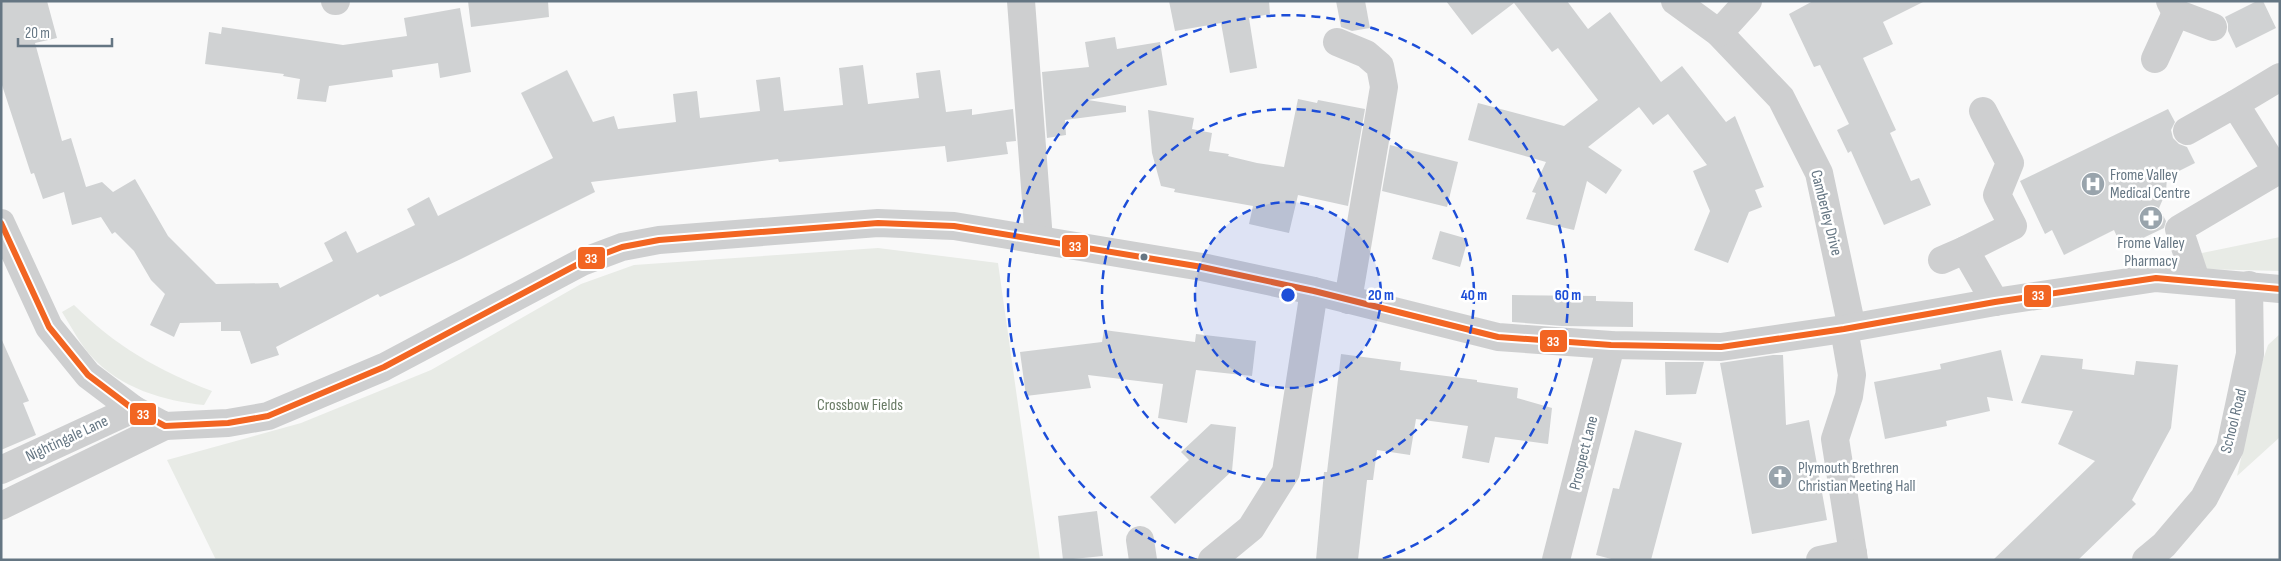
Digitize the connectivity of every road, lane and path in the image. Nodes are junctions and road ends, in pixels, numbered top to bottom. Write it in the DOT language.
graph roads {
  1 [pos="1021,1"];
  2 [pos="1675,1"];
  3 [pos="1748,1"];
  4 [pos="2173,7"];
  5 [pos="2213,26"];
  6 [pos="1719,33"];
  7 [pos="1337,42"];
  8 [pos="2155,59"];
  9 [pos="2280,77"];
  10 [pos="2235,104"];
  11 [pos="1984,111"];
  12 [pos="2187,131"];
  13 [pos="1,223"];
  14 [pos="1039,240"];
  15 [pos="2196,280"];
  16 [pos="2249,285"];
  17 [pos="2280,289"];
  18 [pos="1314,291"];
  19 [pos="1348,300"];
  20 [pos="1995,302"];
  21 [pos="1848,329"];
  22 [pos="1611,345"];
  23 [pos="133,409"];
  24 [pos="165,426"];
  25 [pos="1,470"];
  26 [pos="1,506"];
  27 [pos="1854,556"];
  28 [pos="1212,560"];
  29 [pos="1556,560"];
  30 [pos="1820,560"];
  31 [pos="2146,560"];
  1 -- 14 [label="street"];
  2 -- 6 [label="street, Camberley Drive"];
  3 -- 6 [label="street"];
  4 -- 5 [label="street"];
  4 -- 8 [label="street"];
  6 -- 21 [label="street, Camberley Drive"];
  7 -- 19 [label="street"];
  9 -- 10 [label="street"];
  10 -- 12 [label="street"];
  10 -- 15 [label="street"];
  11 -- 20 [label="street"];
  13 -- 23 [label="street"];
  14 -- 18 [label="street"];
  14 -- 24 [label="street"];
  15 -- 16 [label="street"];
  15 -- 20 [label="street"];
  16 -- 17 [label="street"];
  16 -- 31 [label="street, School Road"];
  18 -- 19 [label="street"];
  18 -- 28 [label="street"];
  19 -- 22 [label="street"];
  20 -- 21 [label="street"];
  21 -- 22 [label="street"];
  21 -- 27 [label="street, Camberley Drive"];
  22 -- 29 [label="street, Prospect Lane"];
  23 -- 24 [label="street"];
  23 -- 25 [label="street, Nightingale Lane"];
  24 -- 26 [label="street"];
  27 -- 30 [label="street"];
}
